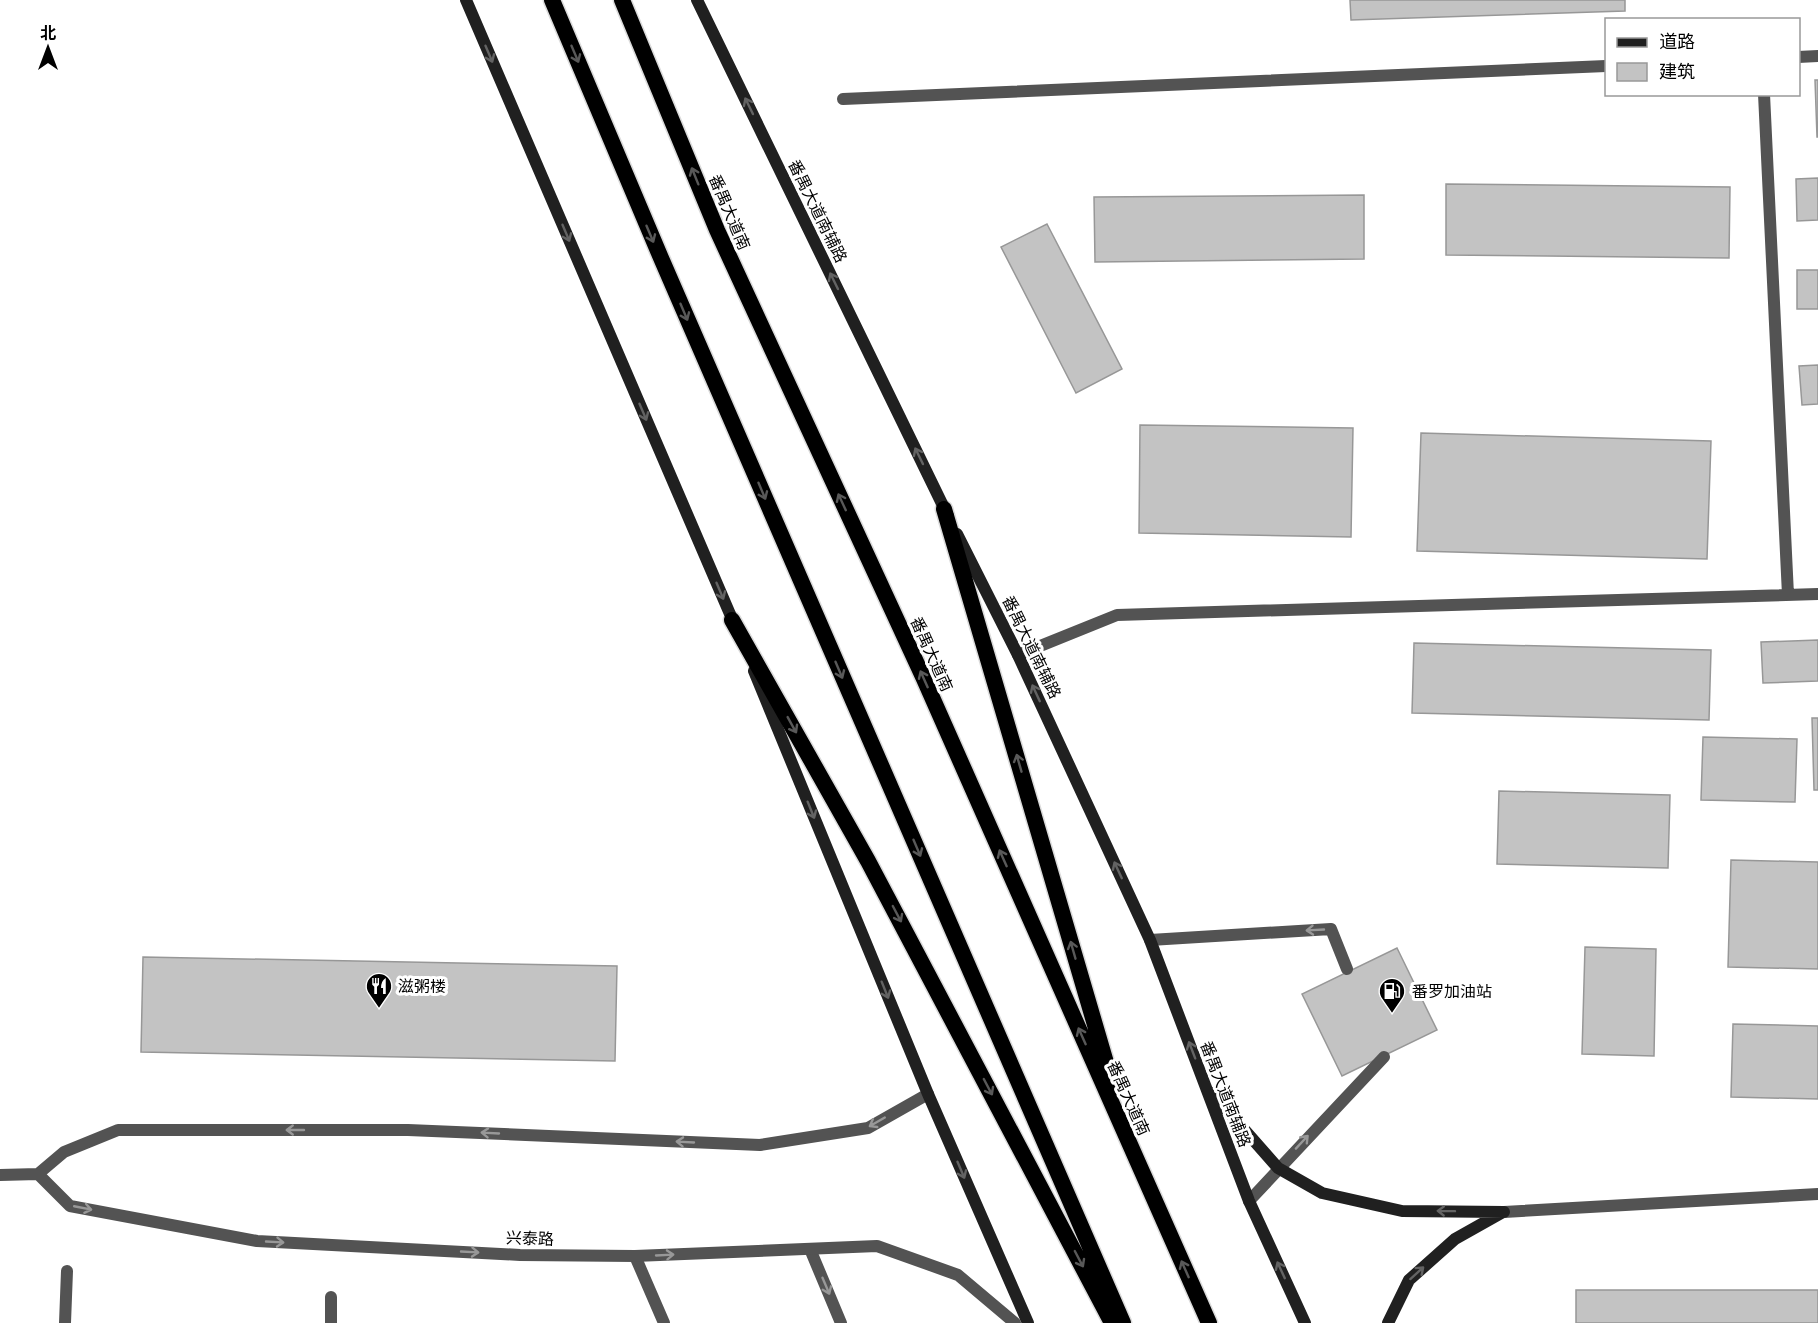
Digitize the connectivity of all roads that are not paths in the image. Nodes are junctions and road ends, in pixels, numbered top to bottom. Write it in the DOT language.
graph roads {
  1 [pos="466,0"];
  2 [pos="552,0"];
  3 [pos="622,0"];
  4 [pos="697,0"];
  5 [pos="1818,56"];
  6 [pos="1800,57"];
  7 [pos="1605,66"];
  8 [pos="1764,96"];
  9 [pos="843,99"];
  10 [pos="945,509"];
  11 [pos="1818,594"];
  12 [pos="1788,595"];
  13 [pos="732,620"];
  14 [pos="1018,654"];
  15 [pos="1150,940"];
  16 [pos="1347,969"];
  17 [pos="1384,1056"];
  18 [pos="1206,1086"];
  19 [pos="928,1094"];
  20 [pos="1131,1147"];
  21 [pos="1278,1168"];
  22 [pos="38,1174"];
  23 [pos="0,1175"];
  24 [pos="1818,1194"];
  25 [pos="1248,1201"];
  26 [pos="1504,1212"];
  27 [pos="810,1249"];
  28 [pos="635,1256"];
  29 [pos="67,1271"];
  30 [pos="331,1297"];
  31 [pos="65,1323"];
  32 [pos="332,1323"];
  33 [pos="663,1323"];
  34 [pos="842,1323"];
  35 [pos="1015,1323"];
  36 [pos="1028,1323"];
  37 [pos="1112,1323"];
  38 [pos="1123,1323"];
  39 [pos="1209,1323"];
  40 [pos="1305,1323"];
  41 [pos="1388,1323"];
  1 -- 13 [label="main road, one-way"];
  2 -- 38 [label="highway, one-way"];
  20 -- 3 [label="highway, 番禺大道南, one-way"];
  10 -- 4 [label="main road, 番禺大道南辅路, one-way"];
  5 -- 6 [label="street"];
  7 -- 9 [label="street"];
  8 -- 12 [label="street"];
  10 -- 14 [label="main road, 番禺大道南辅路"];
  20 -- 10 [label="highway, one-way"];
  11 -- 12 [label="street"];
  12 -- 14 [label="street"];
  13 -- 19 [label="main road, one-way"];
  13 -- 37 [label="highway, one-way"];
  15 -- 14 [label="main road, 番禺大道南辅路, one-way"];
  16 -- 15 [label="street, one-way"];
  18 -- 15 [label="main road, 番禺大道南辅路, one-way"];
  21 -- 17 [label="street, one-way"];
  18 -- 21 [label="main road"];
  18 -- 25 [label="main road, 番禺大道南辅路"];
  19 -- 22 [label="street, one-way"];
  19 -- 36 [label="main road, one-way"];
  39 -- 20 [label="highway, 番禺大道南, one-way"];
  21 -- 25 [label="street"];
  26 -- 21 [label="main road, one-way"];
  22 -- 23 [label="street"];
  22 -- 28 [label="street, 兴泰路, one-way"];
  24 -- 26 [label="street"];
  40 -- 25 [label="main road, 番禺大道南辅路, one-way"];
  41 -- 26 [label="main road, one-way"];
  28 -- 27 [label="street, 兴泰路, one-way"];
  27 -- 34 [label="street, one-way"];
  27 -- 35 [label="street, 兴泰路"];
  28 -- 33 [label="street"];
  29 -- 31 [label="street"];
  30 -- 32 [label="street"];
}
